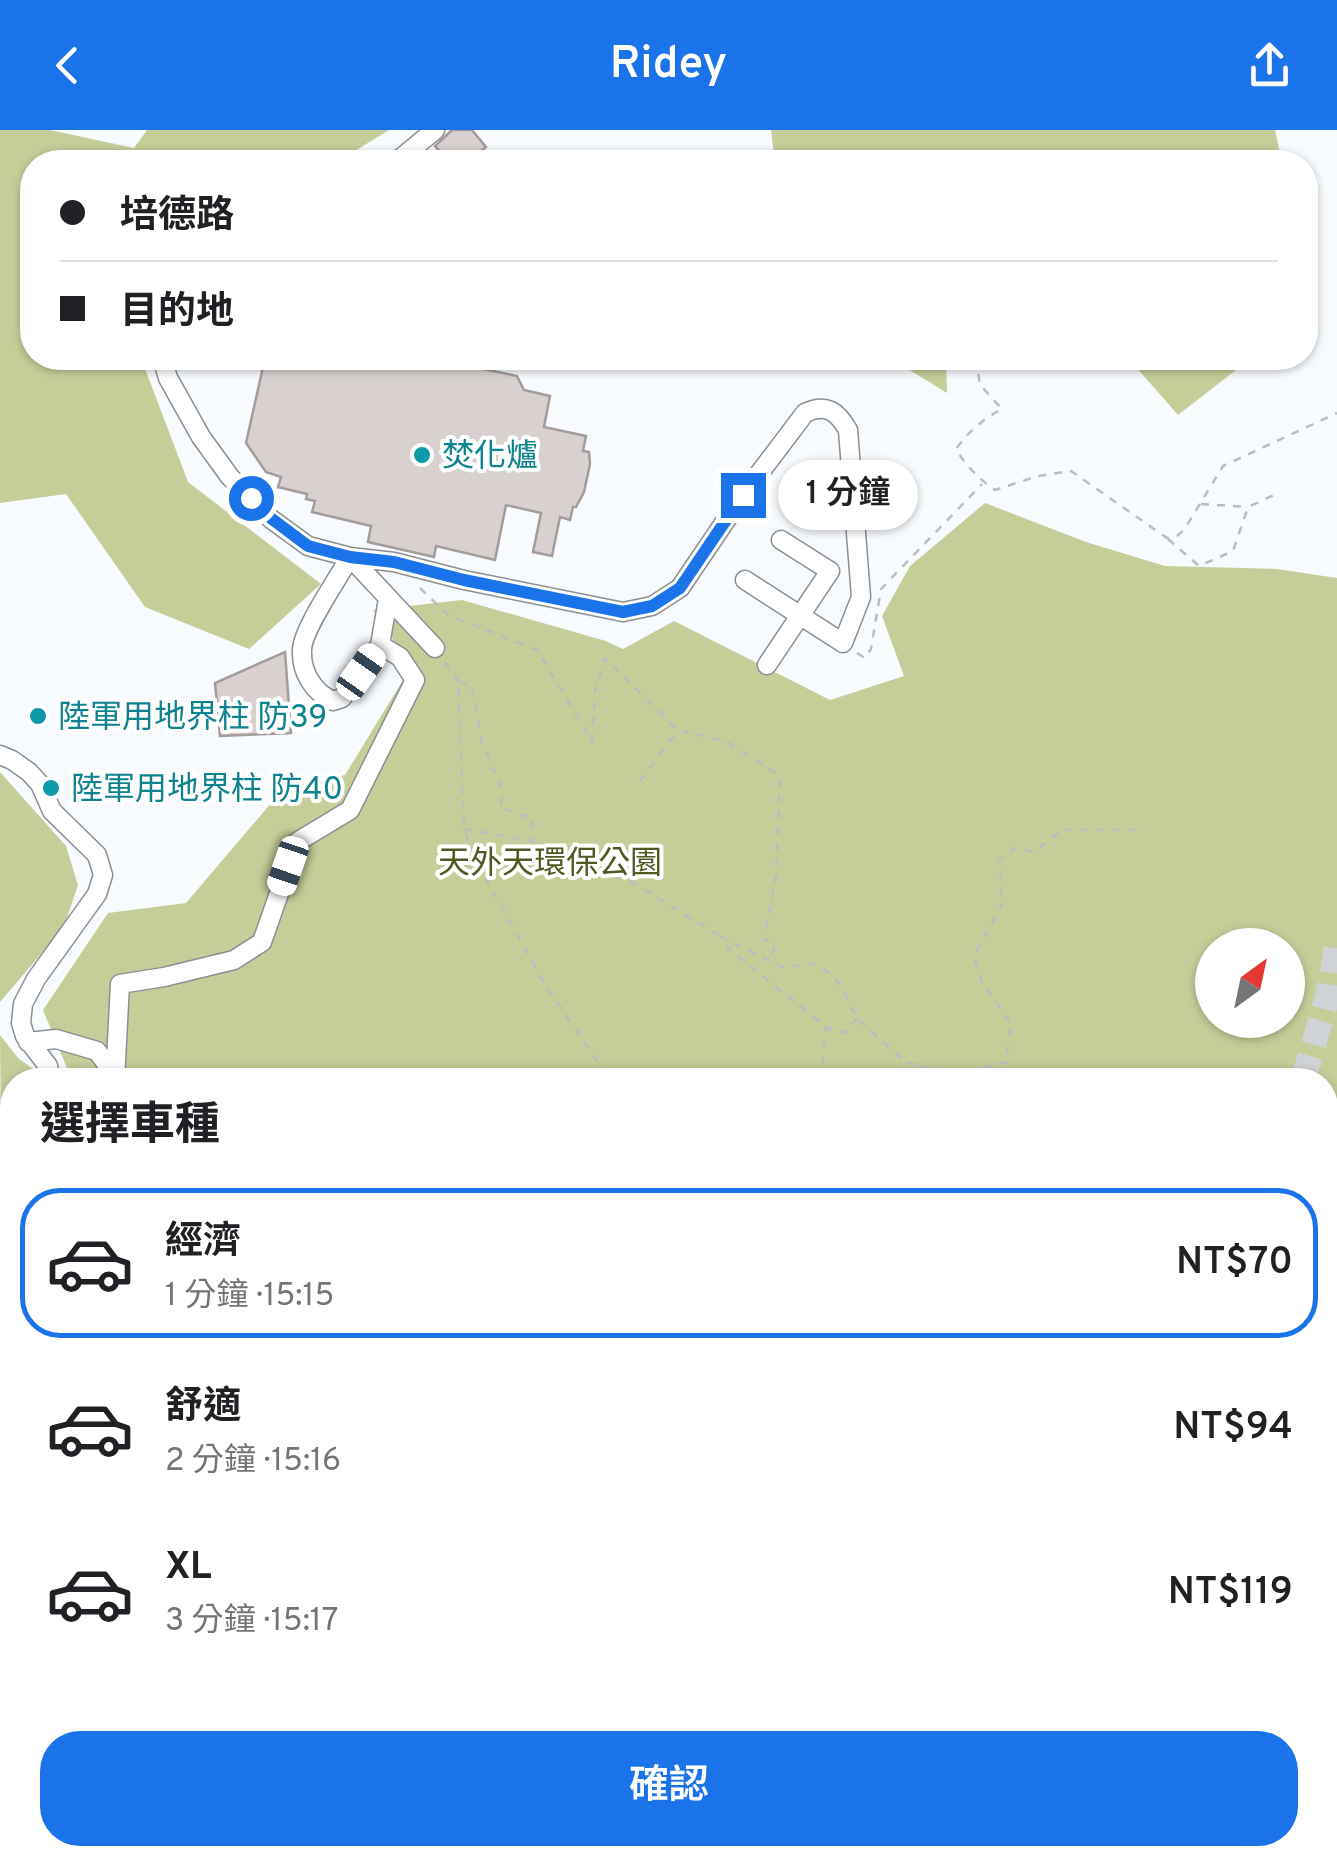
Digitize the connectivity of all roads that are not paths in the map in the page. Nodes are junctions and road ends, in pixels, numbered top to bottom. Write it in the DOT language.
graph roads {
  1 [pos="435,130"];
  2 [pos="411,150"];
  3 [pos="166,370"];
  4 [pos="781,540"];
  5 [pos="350,557"];
  6 [pos="744,580"];
  7 [pos="388,600"];
  8 [pos="800,616"];
  9 [pos="380,645"];
  10 [pos="435,648"];
  11 [pos="767,665"];
  12 [pos="0,755"];
  13 [pos="28,1042"];
  14 [pos="48,1068"];
  15 [pos="109,1068"];
  16 [pos="116,1068"];
  1 -- 2 [label="street"];
  3 -- 5 [label="street"];
  4 -- 8 [label="street"];
  5 -- 7 [label="street"];
  5 -- 8 [label="street"];
  5 -- 9 [label="street"];
  6 -- 8 [label="street"];
  7 -- 9 [label="street"];
  7 -- 10 [label="street"];
  8 -- 11 [label="street"];
  9 -- 16 [label="street"];
  12 -- 13 [label="street"];
  13 -- 14 [label="street"];
  13 -- 15 [label="street"];
}
